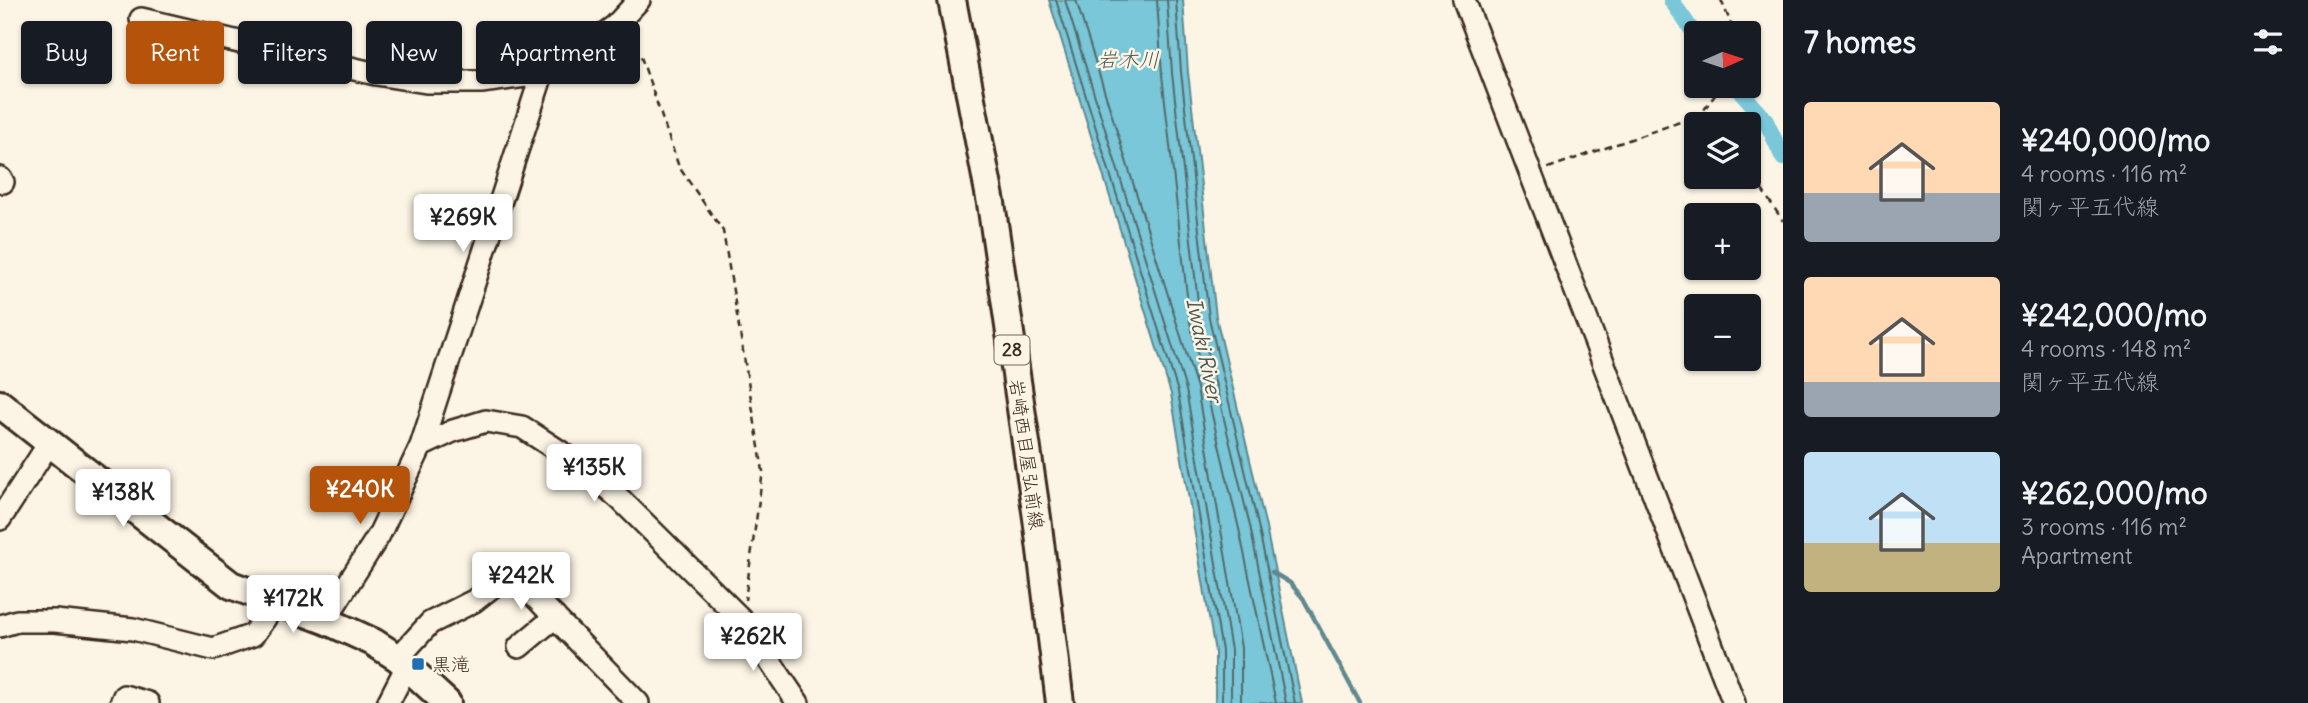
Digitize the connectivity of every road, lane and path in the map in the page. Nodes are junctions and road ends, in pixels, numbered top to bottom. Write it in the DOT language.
graph roads {
  1 [pos="639,0"];
  2 [pos="952,0"];
  3 [pos="1464,0"];
  4 [pos="1721,0"];
  5 [pos="141,19"];
  6 [pos="617,21"];
  7 [pos="1730,21"];
  8 [pos="640,54"];
  9 [pos="476,82"];
  10 [pos="539,84"];
  11 [pos="1684,121"];
  12 [pos="1532,174"];
  13 [pos="1761,188"];
  14 [pos="1783,220"];
  15 [pos="0,404"];
  16 [pos="50,442"];
  17 [pos="421,446"];
  18 [pos="0,519"];
  19 [pos="275,604"];
  20 [pos="555,617"];
  21 [pos="325,620"];
  22 [pos="742,620"];
  23 [pos="0,626"];
  24 [pos="519,647"];
  25 [pos="402,662"];
  26 [pos="121,703"];
  27 [pos="148,703"];
  28 [pos="388,703"];
  29 [pos="447,703"];
  30 [pos="638,703"];
  31 [pos="798,703"];
  32 [pos="1060,703"];
  33 [pos="1734,703"];
  1 -- 6 [label="street"];
  2 -- 32 [label="main road, 岩崎西目屋弘前線 / 28"];
  3 -- 12 [label="street"];
  4 -- 7 [label="path"];
  5 -- 9 [label="street"];
  8 -- 22 [label="path"];
  10 -- 17 [label="street"];
  11 -- 12 [label="path"];
  12 -- 33 [label="street"];
  13 -- 14 [label="path"];
  15 -- 16 [label="main road"];
  16 -- 18 [label="street"];
  16 -- 19 [label="main road"];
  17 -- 21 [label="street"];
  17 -- 22 [label="street"];
  19 -- 21 [label="main road"];
  19 -- 23 [label="street"];
  20 -- 24 [label="street"];
  20 -- 25 [label="street"];
  20 -- 30 [label="street"];
  21 -- 25 [label="main road"];
  22 -- 31 [label="street"];
  25 -- 28 [label="street"];
  25 -- 29 [label="main road"];
  26 -- 27 [label="street"];
}
